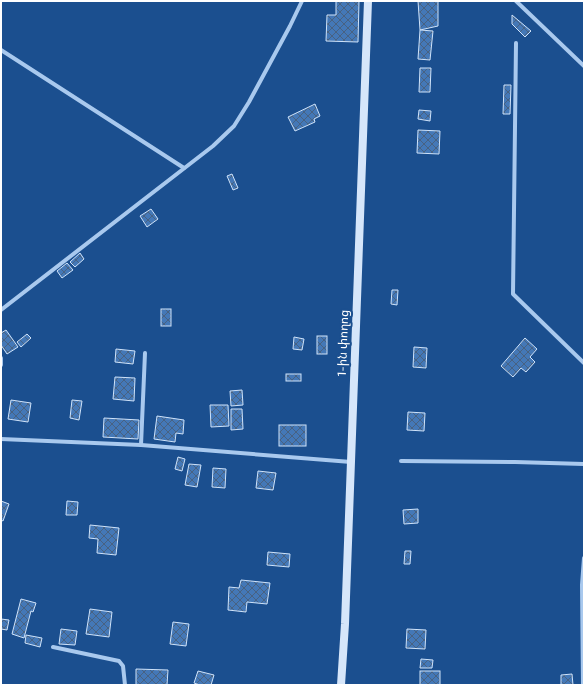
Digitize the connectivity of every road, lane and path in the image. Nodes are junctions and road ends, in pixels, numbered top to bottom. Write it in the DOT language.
graph roads {
  1 [pos="302,1"];
  2 [pos="368,1"];
  3 [pos="516,1"];
  4 [pos="516,43"];
  5 [pos="1,50"];
  6 [pos="584,66"];
  7 [pos="184,168"];
  8 [pos="1,310"];
  9 [pos="145,353"];
  10 [pos="1,358"];
  11 [pos="584,363"];
  12 [pos="1,364"];
  13 [pos="1,439"];
  14 [pos="141,445"];
  15 [pos="401,461"];
  16 [pos="351,462"];
  17 [pos="584,464"];
  18 [pos="584,558"];
  19 [pos="53,647"];
  20 [pos="125,685"];
  21 [pos="341,685"];
  22 [pos="583,685"];
  1 -- 7 [label="street"];
  2 -- 16 [label="main road, 1-ին փողոց"];
  3 -- 6 [label="street"];
  4 -- 11 [label="street"];
  5 -- 7 [label="street"];
  7 -- 8 [label="street"];
  9 -- 14 [label="street"];
  10 -- 12 [label="street"];
  13 -- 14 [label="street"];
  14 -- 16 [label="street"];
  15 -- 17 [label="street"];
  16 -- 21 [label="main road, 1-ին փողոց"];
  18 -- 22 [label="street"];
  19 -- 20 [label="street"];
}
